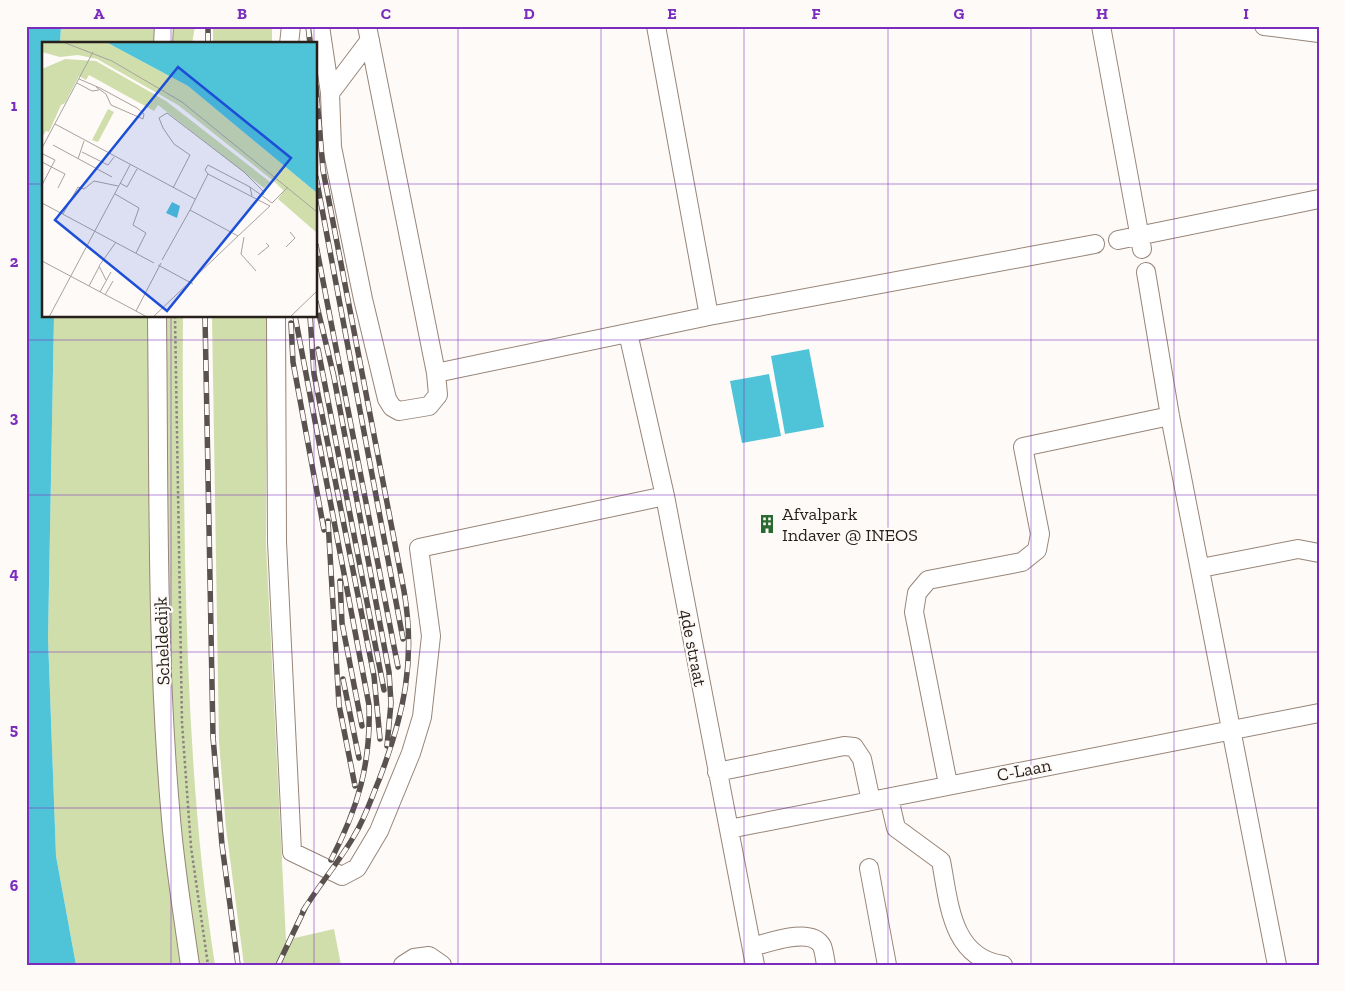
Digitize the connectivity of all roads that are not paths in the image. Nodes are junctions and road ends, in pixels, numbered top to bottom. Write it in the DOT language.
graph roads {
  1 [pos="164,26"];
  2 [pos="291,26"];
  3 [pos="320,26"];
  4 [pos="656,26"];
  5 [pos="1102,26"];
  6 [pos="1264,26"];
  7 [pos="368,33"];
  8 [pos="1319,33"];
  9 [pos="163,42"];
  10 [pos="289,42"];
  11 [pos="330,93"];
  12 [pos="1319,199"];
  13 [pos="1118,240"];
  14 [pos="1141,242"];
  15 [pos="1095,244"];
  16 [pos="1146,272"];
  17 [pos="709,316"];
  18 [pos="157,318"];
  19 [pos="276,318"];
  20 [pos="628,333"];
  21 [pos="436,373"];
  22 [pos="1170,416"];
  23 [pos="665,496"];
  24 [pos="1319,553"];
  25 [pos="1201,568"];
  26 [pos="1319,713"];
  27 [pos="1232,729"];
  28 [pos="716,772"];
  29 [pos="948,784"];
  30 [pos="888,798"];
  31 [pos="870,801"];
  32 [pos="729,829"];
  33 [pos="869,868"];
  34 [pos="752,947"];
  35 [pos="190,965"];
  36 [pos="403,965"];
  37 [pos="442,965"];
  38 [pos="755,965"];
  39 [pos="826,965"];
  40 [pos="888,965"];
  41 [pos="1002,965"];
  42 [pos="1277,965"];
  1 -- 9 [label="street"];
  2 -- 10 [label="street"];
  3 -- 11 [label="street"];
  4 -- 17 [label="street"];
  5 -- 14 [label="street"];
  6 -- 8 [label="street"];
  7 -- 11 [label="street"];
  7 -- 21 [label="street"];
  11 -- 21 [label="street"];
  12 -- 14 [label="street"];
  13 -- 14 [label="street"];
  15 -- 17 [label="street"];
  16 -- 22 [label="street"];
  17 -- 20 [label="street"];
  18 -- 35 [label="street, Scheldedijk"];
  19 -- 23 [label="street"];
  20 -- 21 [label="street"];
  20 -- 23 [label="street, 4de straat"];
  22 -- 25 [label="street"];
  22 -- 29 [label="street"];
  23 -- 28 [label="street, 4de straat"];
  24 -- 25 [label="street"];
  25 -- 27 [label="street"];
  26 -- 27 [label="street, C-Laan"];
  27 -- 29 [label="street, C-Laan"];
  27 -- 42 [label="street"];
  28 -- 31 [label="street"];
  28 -- 32 [label="street, 4de straat"];
  29 -- 30 [label="street, C-Laan"];
  30 -- 31 [label="street, C-Laan"];
  30 -- 41 [label="street"];
  31 -- 32 [label="street, C-Laan"];
  32 -- 34 [label="street, 4de straat"];
  33 -- 40 [label="street"];
  34 -- 38 [label="street, 4de straat"];
  34 -- 39 [label="street"];
  36 -- 37 [label="street"];
}
